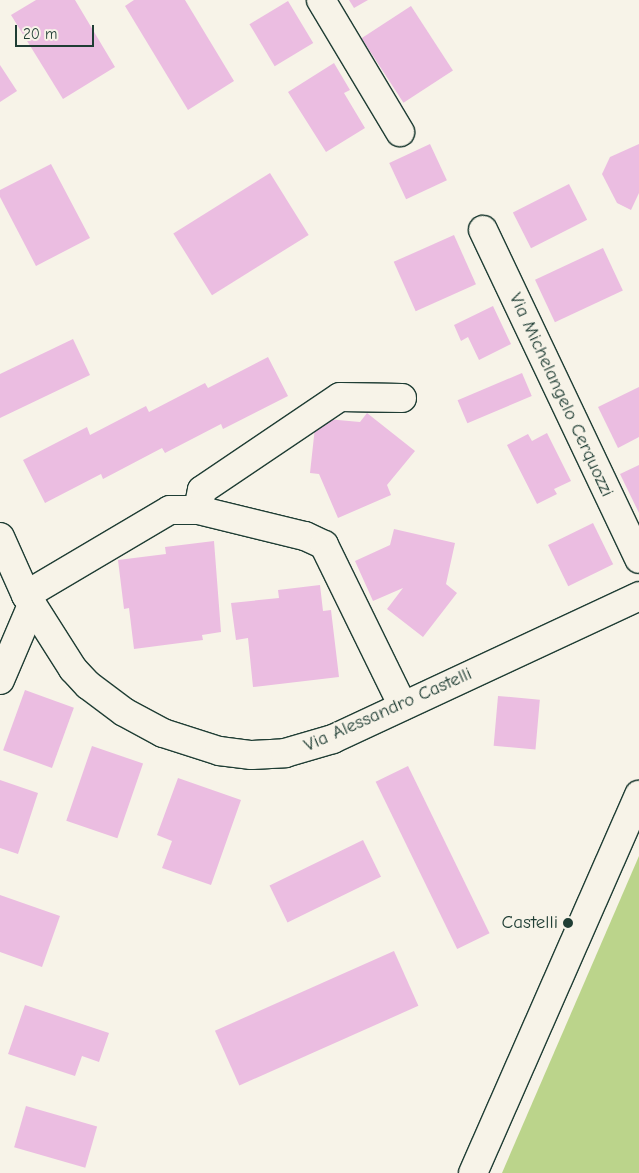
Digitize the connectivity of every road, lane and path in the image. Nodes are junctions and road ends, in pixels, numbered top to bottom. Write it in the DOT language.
graph roads {
  1 [pos="321,0"];
  2 [pos="400,132"];
  3 [pos="482,230"];
  4 [pos="402,398"];
  5 [pos="198,510"];
  6 [pos="0,538"];
  7 [pos="639,559"];
  8 [pos="639,596"];
  9 [pos="29,600"];
  10 [pos="0,680"];
  11 [pos="403,706"];
  12 [pos="636,811"];
  13 [pos="473,1173"];
  1 -- 2 [label="street"];
  3 -- 7 [label="street, Via Michelangelo Cerquozzi"];
  4 -- 5 [label="street"];
  5 -- 9 [label="street"];
  5 -- 11 [label="street"];
  6 -- 9 [label="street, Via Alessandro Castelli"];
  8 -- 11 [label="street, Via Alessandro Castelli"];
  9 -- 10 [label="street"];
  9 -- 11 [label="street, Via Alessandro Castelli"];
  12 -- 13 [label="street"];
}
